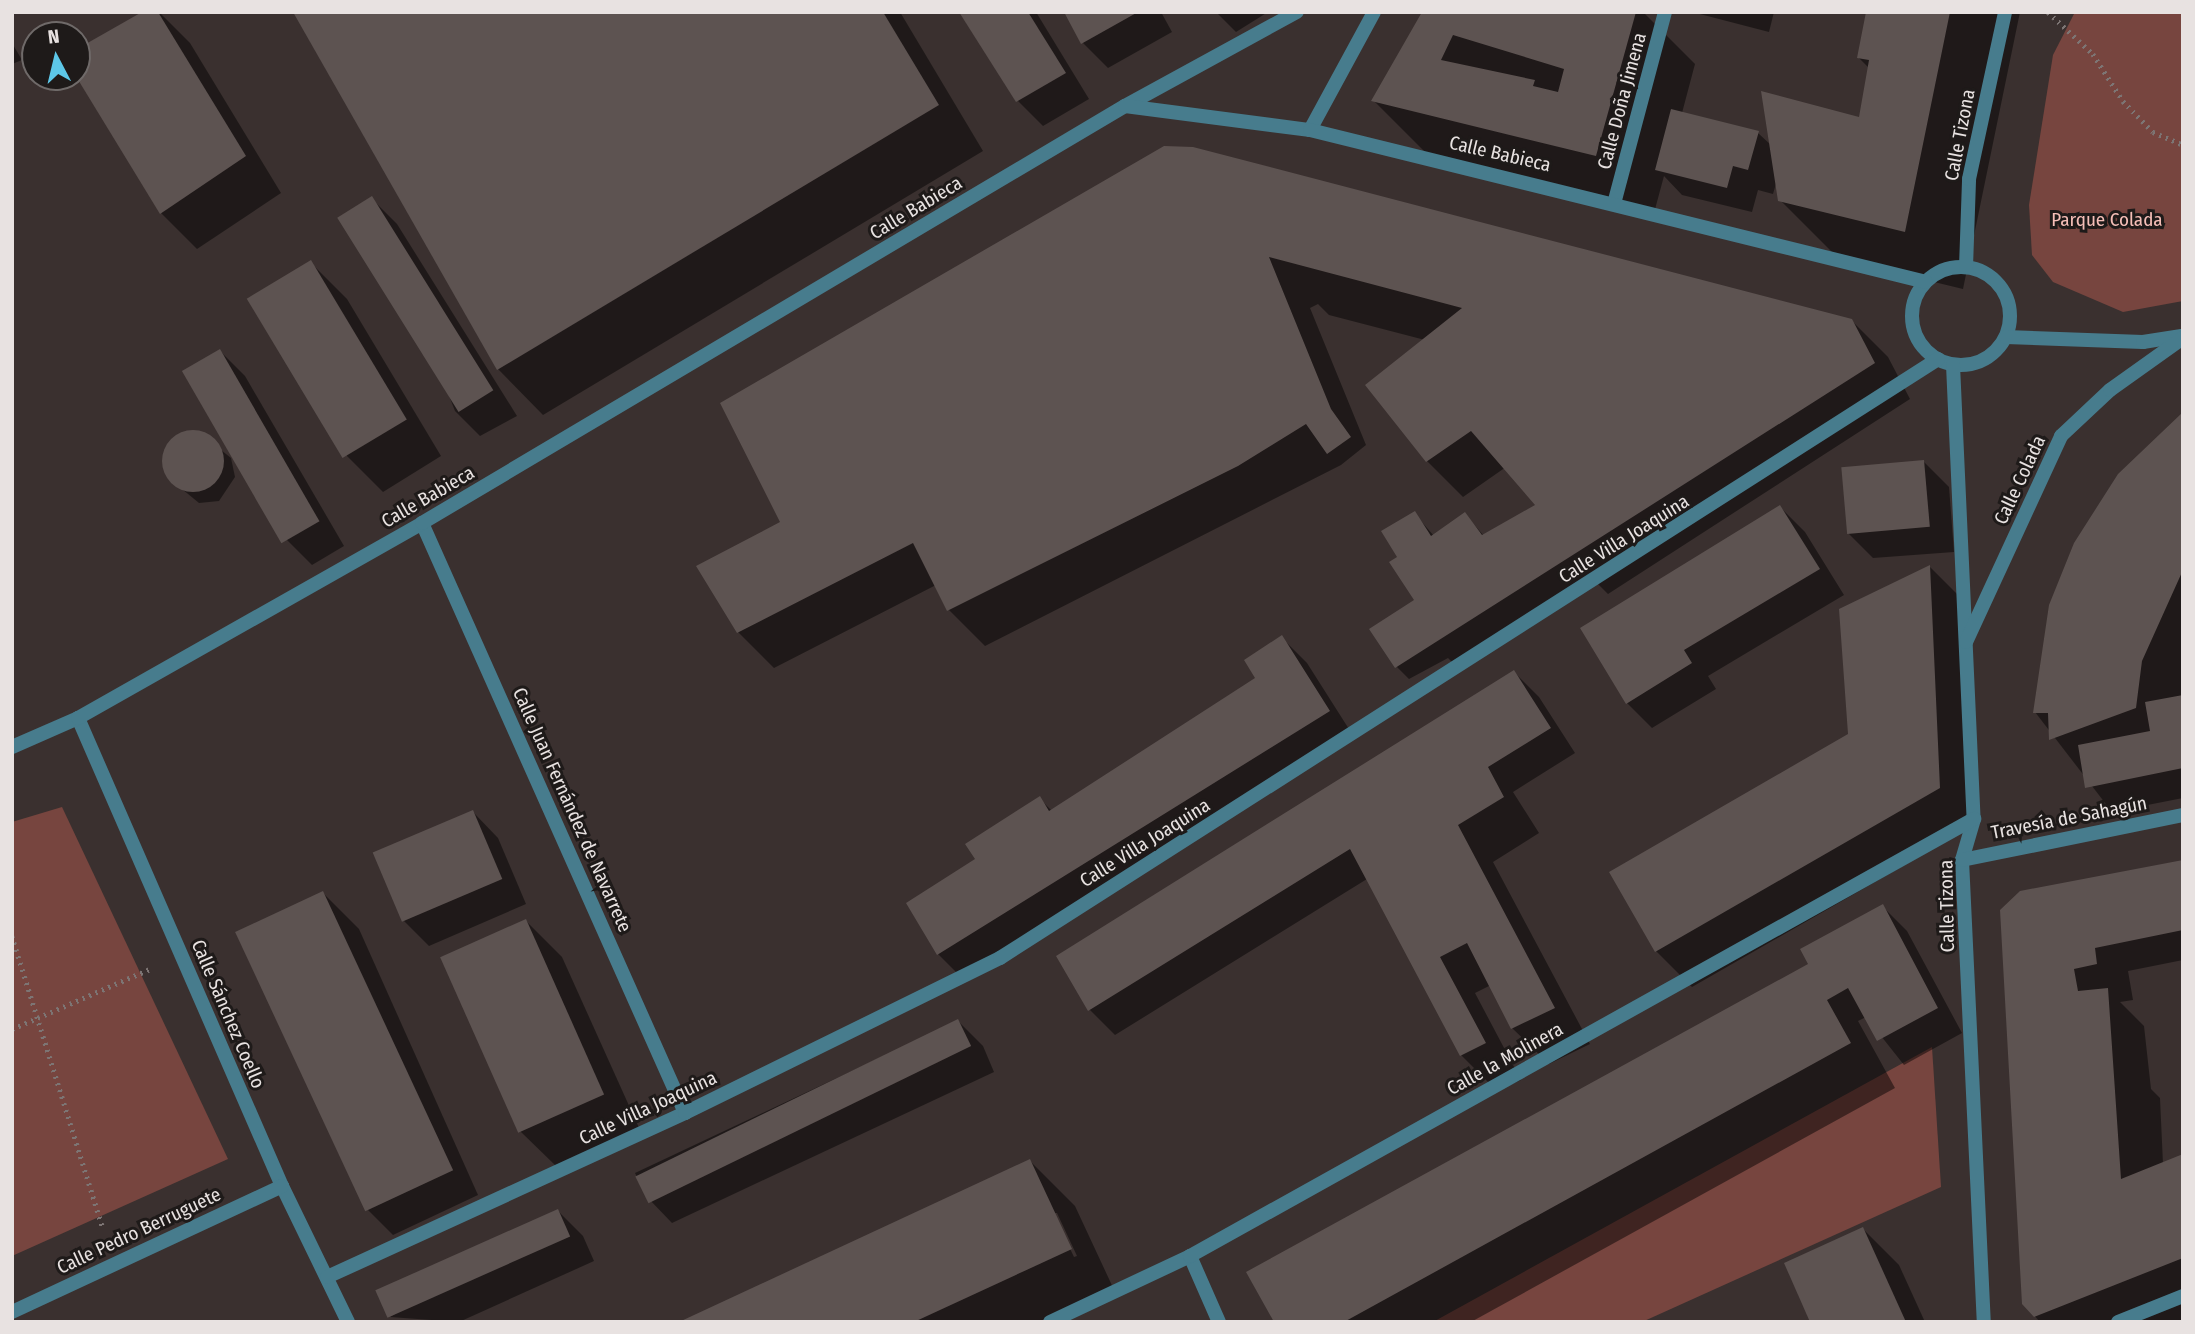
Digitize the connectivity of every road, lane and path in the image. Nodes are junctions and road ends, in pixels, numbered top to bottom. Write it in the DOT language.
graph roads {
  1 [pos="1297,12"];
  2 [pos="1374,12"];
  3 [pos="1665,12"];
  4 [pos="2005,12"];
  5 [pos="2048,12"];
  6 [pos="1125,106"];
  7 [pos="1310,130"];
  8 [pos="2183,145"];
  9 [pos="1615,200"];
  10 [pos="1966,267"];
  11 [pos="1926,282"];
  12 [pos="2006,337"];
  13 [pos="2183,337"];
  14 [pos="1938,359"];
  15 [pos="1953,365"];
  16 [pos="422,523"];
  17 [pos="1965,644"];
  18 [pos="78,718"];
  19 [pos="12,747"];
  20 [pos="2183,815"];
  21 [pos="1974,819"];
  22 [pos="1962,860"];
  23 [pos="12,936"];
  24 [pos="154,968"];
  25 [pos="41,1016"];
  26 [pos="12,1029"];
  27 [pos="685,1113"];
  28 [pos="282,1186"];
  29 [pos="103,1228"];
  30 [pos="1190,1256"];
  31 [pos="327,1277"];
  32 [pos="2183,1296"];
  33 [pos="12,1312"];
  34 [pos="348,1322"];
  35 [pos="1050,1322"];
  36 [pos="1219,1322"];
  37 [pos="1984,1322"];
  38 [pos="2118,1322"];
  1 -- 6 [label="street"];
  2 -- 7 [label="street"];
  3 -- 9 [label="street, Calle Doña Jimena"];
  4 -- 10 [label="street, Calle Tizona"];
  5 -- 8 [label="path"];
  6 -- 7 [label="street, Calle Babieca"];
  6 -- 16 [label="street, Calle Babieca"];
  7 -- 9 [label="street, Calle Babieca"];
  9 -- 11 [label="street, Calle Babieca"];
  10 -- 11 [label="street"];
  10 -- 12 [label="street"];
  11 -- 14 [label="street"];
  12 -- 13 [label="street, Calle Colada"];
  12 -- 15 [label="street"];
  13 -- 17 [label="street, Calle Colada"];
  14 -- 15 [label="street"];
  14 -- 27 [label="street, Calle Villa Joaquina"];
  15 -- 17 [label="street, Calle Tizona"];
  16 -- 18 [label="street, Calle Babieca"];
  16 -- 27 [label="street, Calle Juan Fernández de Navarrete"];
  17 -- 21 [label="street, Calle Tizona"];
  18 -- 19 [label="street, Calle Babieca"];
  18 -- 28 [label="street, Calle Sánchez Coello"];
  20 -- 22 [label="street, Travesía de Sahagún"];
  21 -- 22 [label="street, Calle Tizona"];
  21 -- 30 [label="street, Calle la Molinera"];
  22 -- 37 [label="street, Calle Tizona"];
  23 -- 25 [label="path"];
  24 -- 25 [label="path"];
  25 -- 26 [label="path"];
  25 -- 29 [label="path"];
  27 -- 31 [label="street, Calle Villa Joaquina"];
  28 -- 31 [label="street, Calle Sánchez Coello"];
  28 -- 33 [label="street, Calle Pedro Berruguete"];
  30 -- 35 [label="street, Calle la Molinera"];
  30 -- 36 [label="street"];
  31 -- 34 [label="street, Calle Sánchez Coello"];
  32 -- 38 [label="street"];
}
